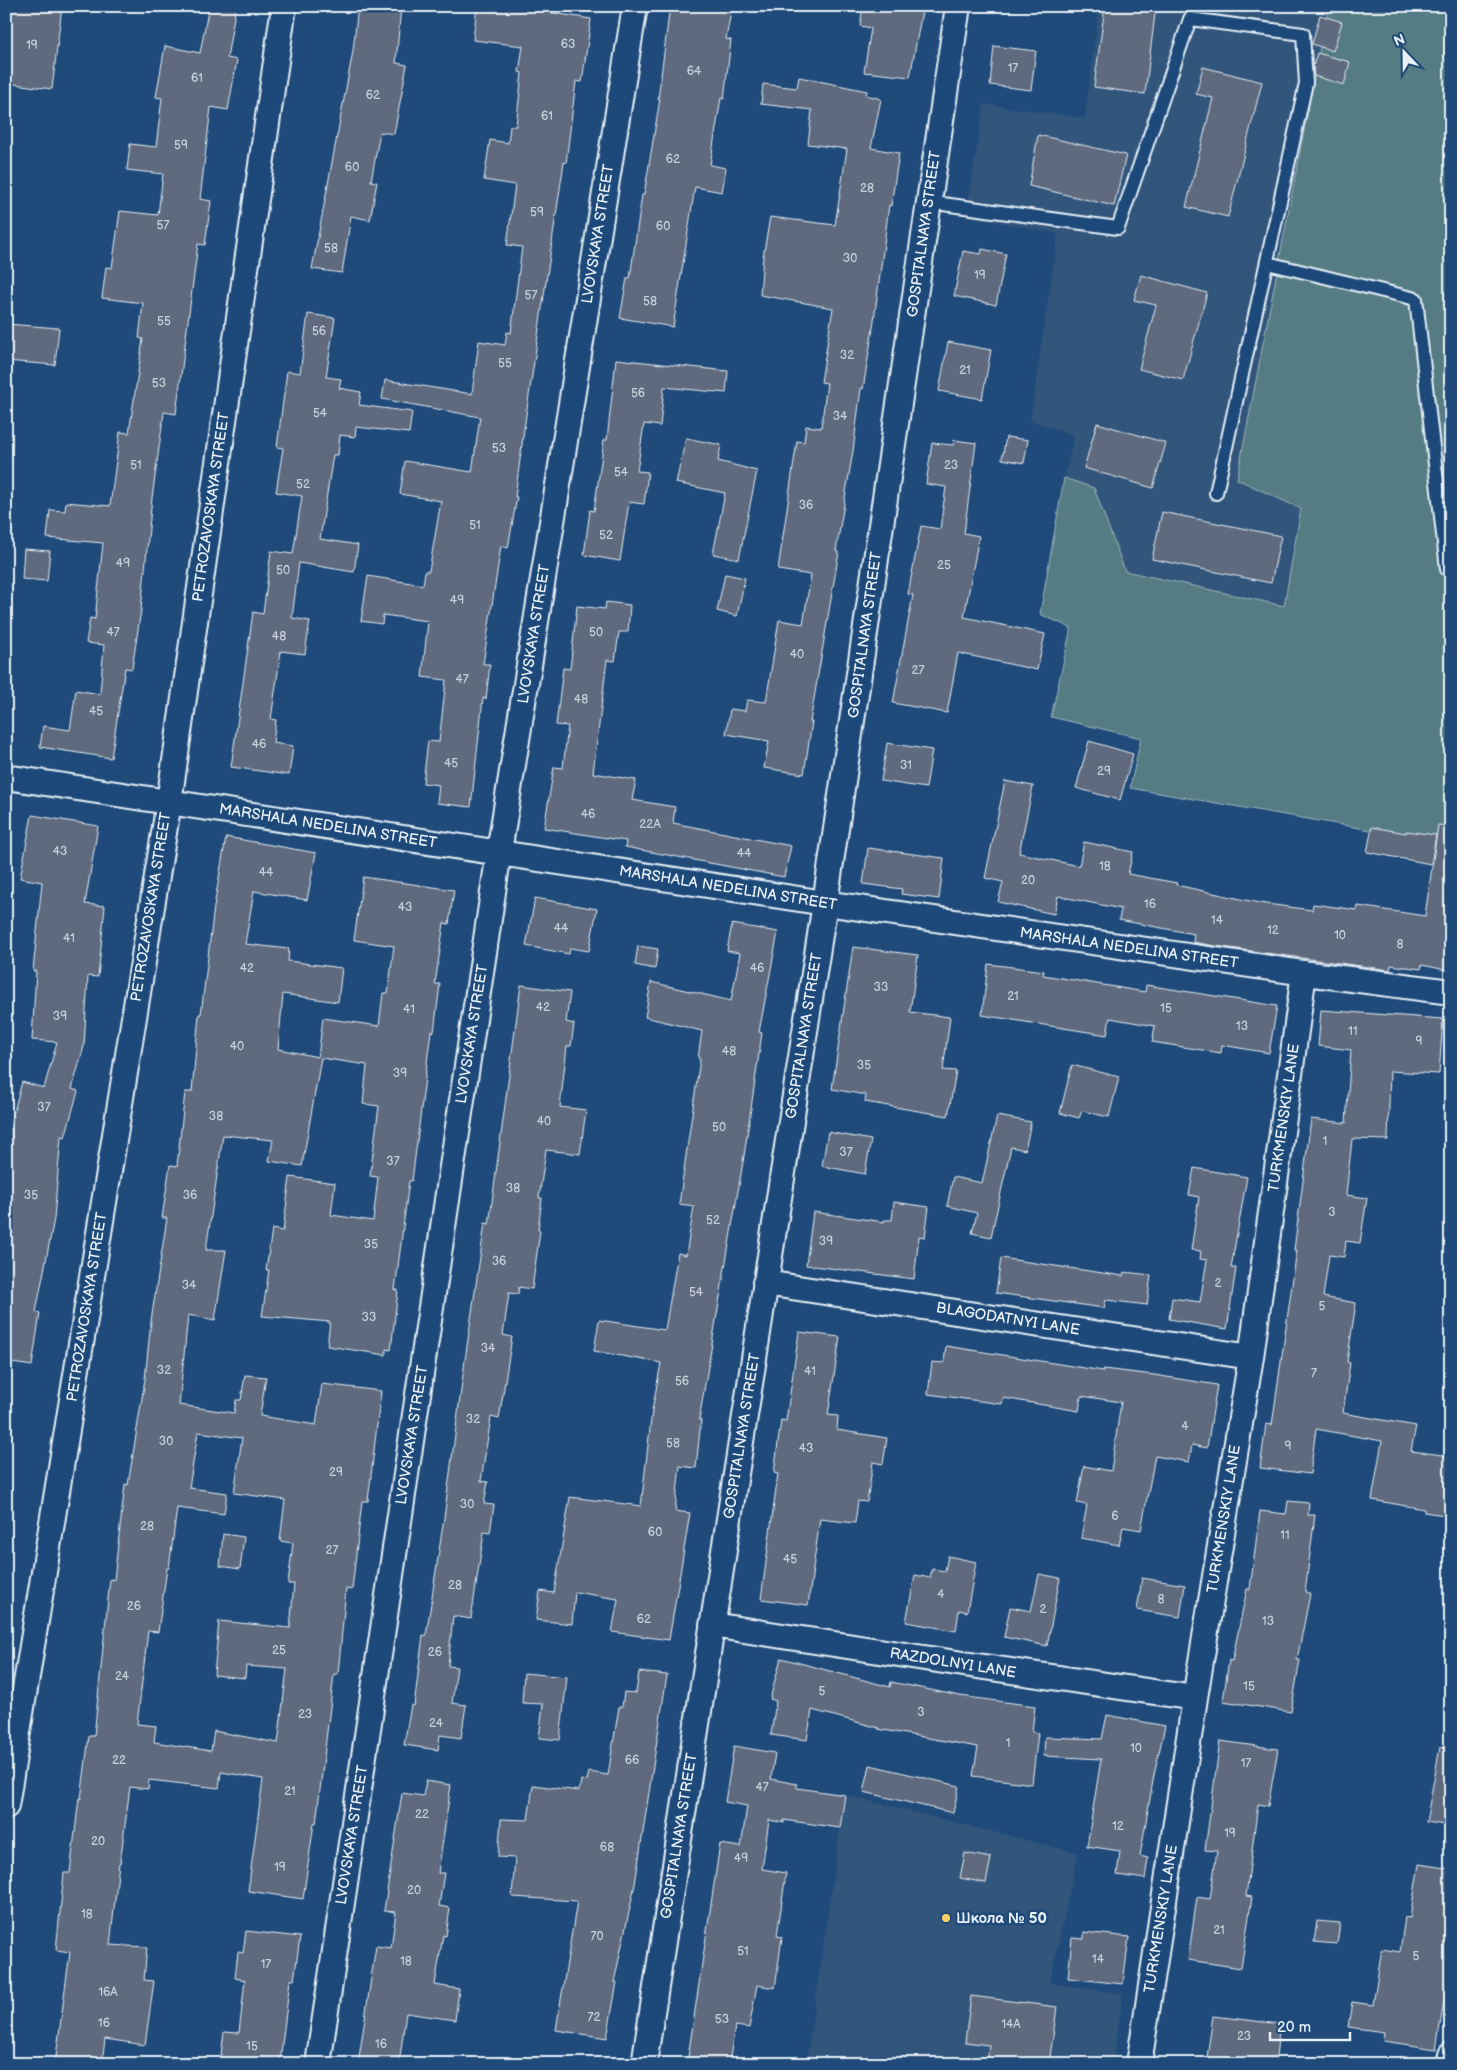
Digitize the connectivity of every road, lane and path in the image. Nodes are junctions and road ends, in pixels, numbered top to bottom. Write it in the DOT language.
graph roads {
  1 [pos="284,6"];
  2 [pos="635,6"];
  3 [pos="958,6"];
  4 [pos="928,202"];
  5 [pos="1267,263"];
  6 [pos="1216,493"];
  7 [pos="1447,569"];
  8 [pos="6,777"];
  9 [pos="168,802"];
  10 [pos="499,852"];
  11 [pos="825,903"];
  12 [pos="1304,974"];
  13 [pos="1451,992"];
  14 [pos="765,1283"];
  15 [pos="1252,1357"];
  16 [pos="712,1625"];
  17 [pos="1195,1698"];
  18 [pos="6,1806"];
  19 [pos="1451,2054"];
  20 [pos="318,2064"];
  21 [pos="644,2064"];
  22 [pos="1139,2064"];
  23 [pos="1449,2064"];
  1 -- 9 [label="street, PETROZAVOSKAYA STREET"];
  2 -- 10 [label="street, LVOVSKAYA STREET"];
  3 -- 4 [label="street, GOSPITALNAYA STREET"];
  4 -- 5 [label="lane"];
  4 -- 11 [label="street, GOSPITALNAYA STREET"];
  5 -- 6 [label="lane"];
  5 -- 7 [label="lane"];
  8 -- 9 [label="street, MARSHALA NEDELINA STREET"];
  9 -- 10 [label="street, MARSHALA NEDELINA STREET"];
  9 -- 18 [label="street, PETROZAVOSKAYA STREET"];
  10 -- 11 [label="street, MARSHALA NEDELINA STREET"];
  10 -- 20 [label="street, LVOVSKAYA STREET"];
  11 -- 12 [label="street, MARSHALA NEDELINA STREET"];
  11 -- 14 [label="street, GOSPITALNAYA STREET"];
  12 -- 13 [label="street, MARSHALA NEDELINA STREET"];
  12 -- 15 [label="street, TURKMENSKIY LANE"];
  14 -- 15 [label="street, BLAGODATNYI LANE"];
  14 -- 16 [label="street, GOSPITALNAYA STREET"];
  15 -- 17 [label="street, TURKMENSKIY LANE"];
  16 -- 17 [label="street, RAZDOLNYI LANE"];
  16 -- 21 [label="street, GOSPITALNAYA STREET"];
  17 -- 22 [label="street, TURKMENSKIY LANE"];
  19 -- 23 [label="street"];
}
